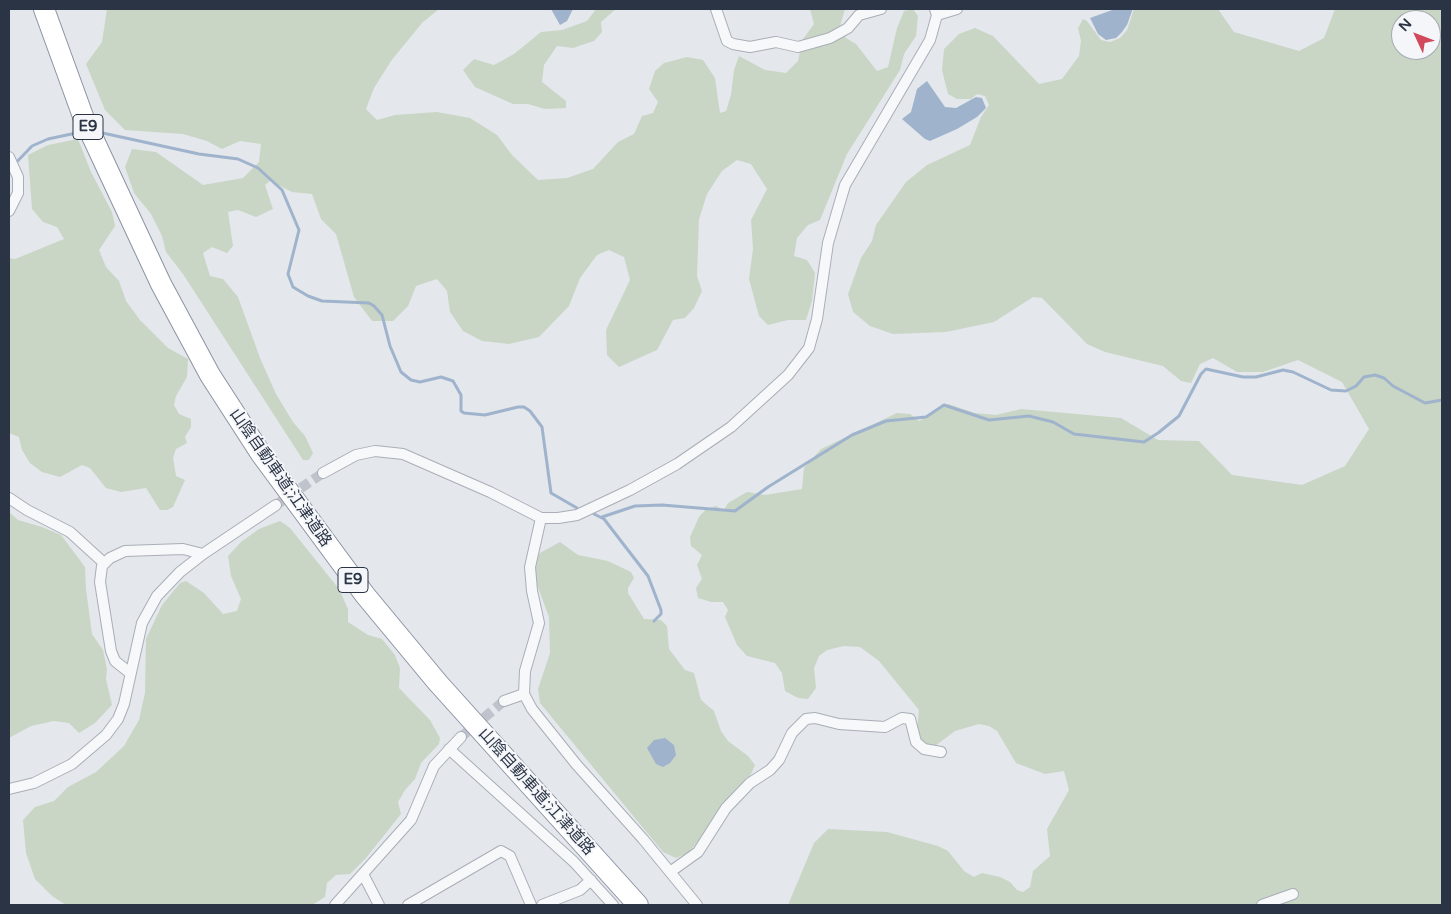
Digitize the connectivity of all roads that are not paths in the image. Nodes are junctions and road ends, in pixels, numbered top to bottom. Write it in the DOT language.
graph roads {
  1 [pos="44,9"];
  2 [pos="716,9"];
  3 [pos="881,9"];
  4 [pos="957,9"];
  5 [pos="936,12"];
  6 [pos="12,162"];
  7 [pos="9,211"];
  8 [pos="322,473"];
  9 [pos="9,498"];
  10 [pos="276,505"];
  11 [pos="541,518"];
  12 [pos="203,554"];
  13 [pos="104,563"];
  14 [pos="130,674"];
  15 [pos="524,694"];
  16 [pos="504,701"];
  17 [pos="461,737"];
  18 [pos="449,749"];
  19 [pos="942,752"];
  20 [pos="9,789"];
  21 [pos="670,872"];
  22 [pos="364,874"];
  23 [pos="591,880"];
  24 [pos="1293,894"];
  25 [pos="335,905"];
  26 [pos="379,905"];
  27 [pos="408,905"];
  28 [pos="531,905"];
  29 [pos="542,905"];
  30 [pos="613,905"];
  31 [pos="638,905"];
  32 [pos="697,905"];
  33 [pos="1262,905"];
  1 -- 31 [label="highway, 山陰自動車道;江津道路 / E9"];
  2 -- 3 [label="street"];
  4 -- 5 [label="street"];
  5 -- 11 [label="street"];
  6 -- 7 [label="street"];
  8 -- 11 [label="street"];
  9 -- 13 [label="street"];
  10 -- 12 [label="street"];
  11 -- 15 [label="street"];
  12 -- 13 [label="street"];
  12 -- 14 [label="street"];
  13 -- 14 [label="street"];
  14 -- 20 [label="street"];
  15 -- 16 [label="street"];
  15 -- 21 [label="street"];
  17 -- 18 [label="street"];
  18 -- 22 [label="street"];
  18 -- 23 [label="street"];
  19 -- 21 [label="street"];
  21 -- 32 [label="street"];
  22 -- 25 [label="street"];
  22 -- 26 [label="street"];
  23 -- 29 [label="street"];
  23 -- 30 [label="street"];
  24 -- 33 [label="street"];
  27 -- 28 [label="street"];
}
